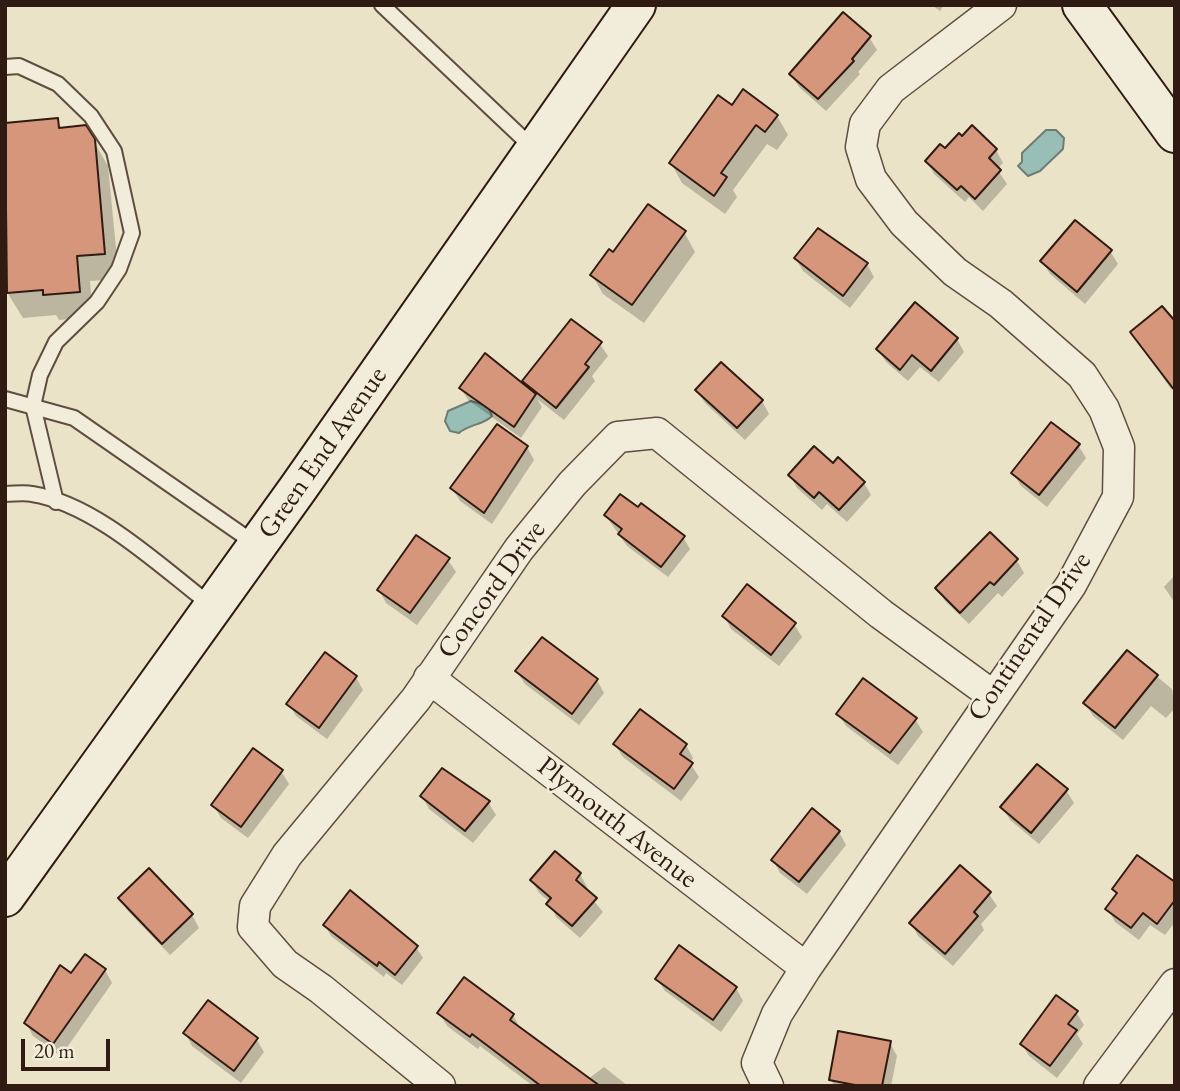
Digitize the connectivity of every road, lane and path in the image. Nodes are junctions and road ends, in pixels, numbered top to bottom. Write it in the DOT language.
graph roads {
  1 [pos="382,5"];
  2 [pos="636,5"];
  3 [pos="1001,5"];
  4 [pos="1082,5"];
  5 [pos="5,67"];
  6 [pos="1175,134"];
  7 [pos="533,148"];
  8 [pos="5,398"];
  9 [pos="33,406"];
  10 [pos="5,494"];
  11 [pos="56,502"];
  12 [pos="258,545"];
  13 [pos="214,607"];
  14 [pos="429,677"];
  15 [pos="992,695"];
  16 [pos="5,897"];
  17 [pos="806,968"];
  18 [pos="1175,985"];
  19 [pos="440,1086"];
  20 [pos="768,1086"];
  21 [pos="1099,1086"];
  1 -- 7 [label="lane"];
  2 -- 7 [label="main road, Green End Avenue"];
  3 -- 15 [label="street, Continental Drive"];
  4 -- 6 [label="main road"];
  5 -- 9 [label="lane"];
  7 -- 12 [label="main road, Green End Avenue"];
  8 -- 9 [label="lane"];
  9 -- 11 [label="lane"];
  9 -- 12 [label="lane"];
  10 -- 11 [label="lane"];
  11 -- 13 [label="lane"];
  12 -- 13 [label="main road, Green End Avenue"];
  13 -- 16 [label="main road, Green End Avenue"];
  14 -- 15 [label="street, Concord Drive"];
  14 -- 17 [label="street, Plymouth Avenue"];
  14 -- 19 [label="street, Concord Drive"];
  15 -- 17 [label="street, Continental Drive"];
  17 -- 20 [label="street, Continental Drive"];
  18 -- 21 [label="street"];
}
